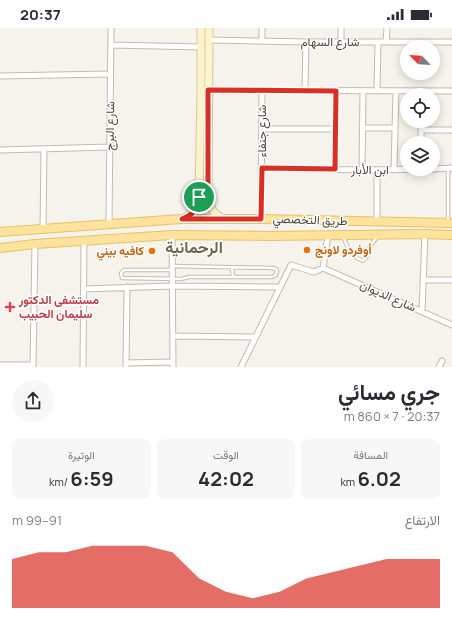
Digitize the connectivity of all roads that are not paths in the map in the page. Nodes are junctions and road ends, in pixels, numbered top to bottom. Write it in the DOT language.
graph roads {
  1 [pos="111,28"];
  2 [pos="201,28"];
  3 [pos="209,28"];
  4 [pos="262,28"];
  5 [pos="341,28"];
  6 [pos="387,28"];
  7 [pos="209,40"];
  8 [pos="262,40"];
  9 [pos="306,42"];
  10 [pos="341,42"];
  11 [pos="378,42"];
  12 [pos="386,42"];
  13 [pos="452,42"];
  14 [pos="111,45"];
  15 [pos="201,47"];
  16 [pos="110,74"];
  17 [pos="0,76"];
  18 [pos="208,90"];
  19 [pos="305,90"];
  20 [pos="262,91"];
  21 [pos="336,91"];
  22 [pos="363,91"];
  23 [pos="377,91"];
  24 [pos="396,91"];
  25 [pos="400,91"];
  26 [pos="452,91"];
  27 [pos="440,92"];
  28 [pos="362,128"];
  29 [pos="395,128"];
  30 [pos="262,129"];
  31 [pos="336,129"];
  32 [pos="421,130"];
  33 [pos="452,130"];
  34 [pos="421,136"];
  35 [pos="109,147"];
  36 [pos="0,150"];
  37 [pos="44,150"];
  38 [pos="262,168"];
  39 [pos="450,168"];
  40 [pos="335,169"];
  41 [pos="440,169"];
  42 [pos="362,170"];
  43 [pos="378,170"];
  44 [pos="394,170"];
  45 [pos="400,170"];
  46 [pos="208,196"];
  47 [pos="199,197"];
  48 [pos="182,219"];
  49 [pos="224,219"];
  50 [pos="261,219"];
  51 [pos="377,222"];
  52 [pos="450,222"];
  53 [pos="109,223"];
  54 [pos="43,229"];
  55 [pos="0,232"];
  56 [pos="342,234"];
  57 [pos="379,234"];
  58 [pos="425,234"];
  59 [pos="172,235"];
  60 [pos="328,235"];
  61 [pos="452,235"];
  62 [pos="84,241"];
  63 [pos="35,244"];
  64 [pos="0,248"];
  65 [pos="172,268"];
  66 [pos="232,268"];
  67 [pos="323,268"];
  68 [pos="233,277"];
  69 [pos="172,279"];
  70 [pos="423,280"];
  71 [pos="452,280"];
  72 [pos="172,286"];
  73 [pos="126,287"];
  74 [pos="280,287"];
  75 [pos="84,289"];
  76 [pos="422,312"];
  77 [pos="452,324"];
  78 [pos="173,336"];
  79 [pos="255,337"];
  80 [pos="442,361"];
  81 [pos="0,365"];
  82 [pos="126,365"];
  83 [pos="173,365"];
  84 [pos="33,366"];
  85 [pos="83,367"];
  86 [pos="241,367"];
  87 [pos="439,367"];
  1 -- 14 [label="street, شارع البرج"];
  2 -- 15 [label="street"];
  3 -- 7 [label="street"];
  4 -- 8 [label="street"];
  5 -- 10 [label="street"];
  6 -- 12 [label="street"];
  7 -- 8 [label="street, شارع السهام"];
  7 -- 18 [label="street"];
  8 -- 9 [label="street, شارع السهام"];
  9 -- 10 [label="street, شارع السهام"];
  9 -- 19 [label="street"];
  10 -- 11 [label="street, شارع السهام"];
  11 -- 12 [label="street, شارع السهام"];
  11 -- 23 [label="street"];
  12 -- 13 [label="street, شارع السهام"];
  14 -- 15 [label="street"];
  14 -- 16 [label="street, شارع البرج"];
  15 -- 47 [label="street"];
  16 -- 17 [label="street"];
  16 -- 35 [label="street, شارع البرج"];
  18 -- 20 [label="street"];
  18 -- 46 [label="street"];
  19 -- 20 [label="street"];
  19 -- 21 [label="street"];
  20 -- 30 [label="street, شارع جنفاء"];
  21 -- 22 [label="street"];
  21 -- 31 [label="street"];
  22 -- 23 [label="street"];
  22 -- 28 [label="street"];
  23 -- 24 [label="street"];
  24 -- 25 [label="street"];
  24 -- 29 [label="street"];
  26 -- 27 [label="street"];
  28 -- 29 [label="street"];
  28 -- 42 [label="street"];
  29 -- 44 [label="street"];
  30 -- 31 [label="street"];
  30 -- 38 [label="street, شارع جنفاء"];
  31 -- 40 [label="street"];
  32 -- 33 [label="street"];
  32 -- 34 [label="street"];
  35 -- 37 [label="street"];
  35 -- 53 [label="street, شارع البرج"];
  36 -- 37 [label="street"];
  37 -- 54 [label="street"];
  38 -- 40 [label="street, ابن الأبار"];
  38 -- 50 [label="street, شارع جنفاء"];
  39 -- 41 [label="street"];
  39 -- 52 [label="lane"];
  40 -- 42 [label="street, ابن الأبار"];
  42 -- 43 [label="street, ابن الأبار"];
  43 -- 44 [label="street, ابن الأبار"];
  43 -- 51 [label="street"];
  44 -- 45 [label="street, ابن الأبار"];
  46 -- 47 [label="street"];
  46 -- 49 [label="street"];
  47 -- 48 [label="street"];
  48 -- 49 [label="main road, طريق التخصصي"];
  48 -- 53 [label="main road, طريق التخصصي"];
  49 -- 50 [label="main road, طريق التخصصي"];
  50 -- 51 [label="main road, طريق التخصصي"];
  51 -- 52 [label="main road, طريق التخصصي"];
  53 -- 54 [label="main road, طريق التخصصي"];
  54 -- 55 [label="main road, طريق التخصصي"];
  56 -- 57 [label="main road, طريق التخصصي"];
  56 -- 57 [label="lane"];
  56 -- 60 [label="main road, طريق التخصصي"];
  57 -- 58 [label="main road, طريق التخصصي"];
  58 -- 61 [label="main road, طريق التخصصي"];
  58 -- 70 [label="street"];
  59 -- 60 [label="main road, طريق التخصصي"];
  59 -- 62 [label="main road, طريق التخصصي"];
  59 -- 65 [label="street"];
  60 -- 67 [label="street"];
  62 -- 63 [label="main road, طريق التخصصي"];
  62 -- 75 [label="street"];
  63 -- 64 [label="main road, طريق التخصصي"];
  63 -- 84 [label="street"];
  65 -- 66 [label="lane"];
  65 -- 69 [label="street"];
  65 -- 69 [label="lane"];
  66 -- 68 [label="lane"];
  66 -- 68 [label="lane"];
  67 -- 74 [label="street"];
  67 -- 76 [label="street, شارع الديوان"];
  68 -- 69 [label="lane"];
  69 -- 72 [label="street"];
  70 -- 71 [label="street"];
  70 -- 76 [label="street"];
  72 -- 73 [label="street"];
  72 -- 74 [label="street"];
  72 -- 78 [label="street"];
  73 -- 75 [label="street"];
  73 -- 82 [label="street"];
  74 -- 79 [label="street"];
  75 -- 85 [label="street"];
  76 -- 77 [label="street, شارع الديوان"];
  78 -- 79 [label="street"];
  78 -- 83 [label="street"];
  79 -- 86 [label="street"];
  80 -- 87 [label="street"];
  81 -- 84 [label="street"];
  82 -- 83 [label="street"];
}
